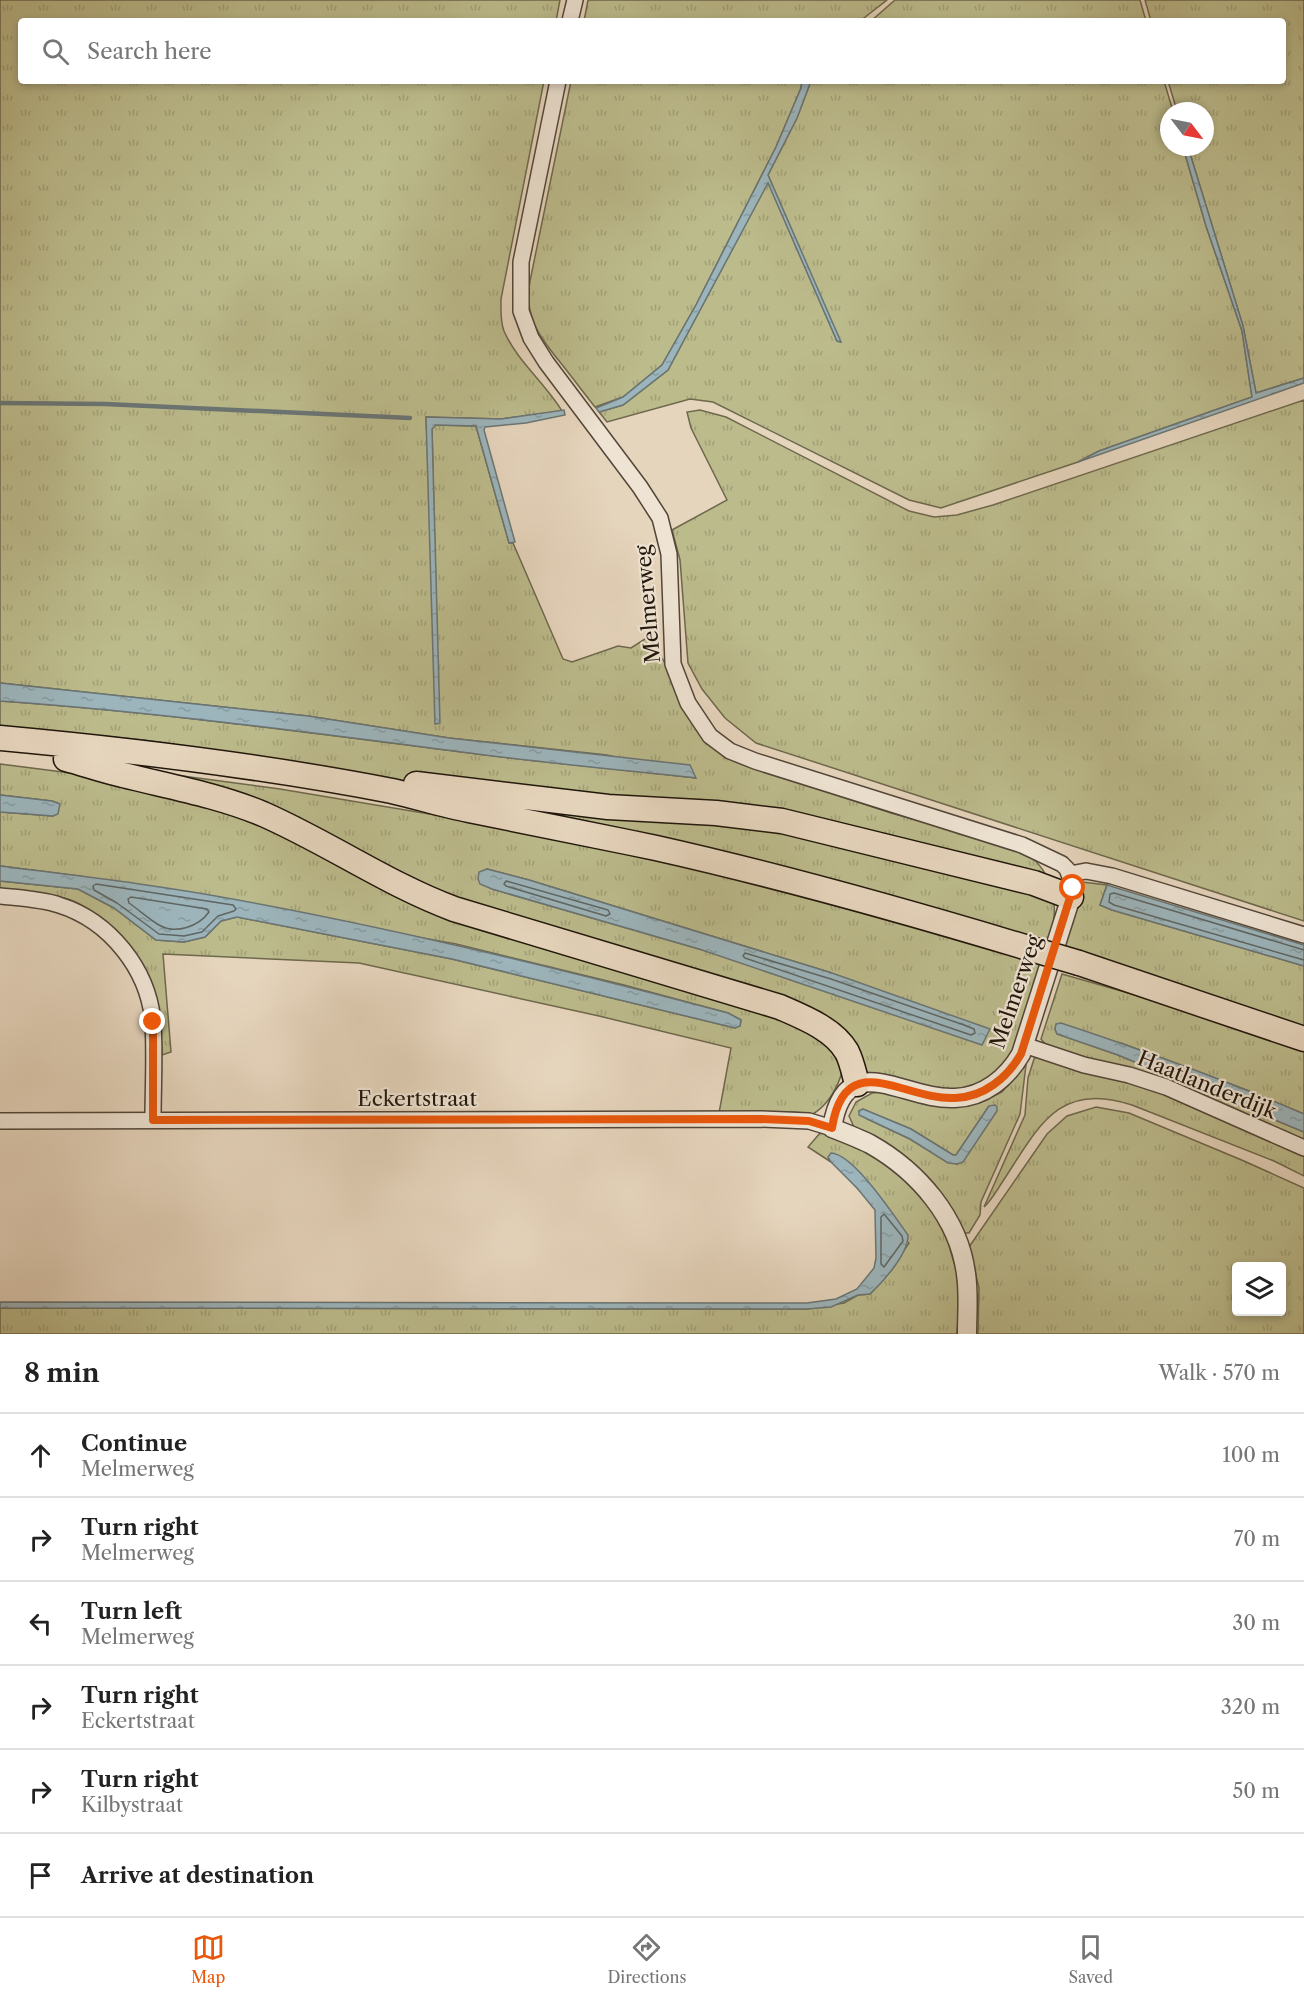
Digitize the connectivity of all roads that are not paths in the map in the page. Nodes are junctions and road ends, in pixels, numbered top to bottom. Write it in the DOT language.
graph roads {
  1 [pos="575,0"];
  2 [pos="571,18"];
  3 [pos="557,84"];
  4 [pos="0,738"];
  5 [pos="0,752"];
  6 [pos="66,759"];
  7 [pos="295,774"];
  8 [pos="466,810"];
  9 [pos="1070,886"];
  10 [pos="0,896"];
  11 [pos="1304,935"];
  12 [pos="1304,1039"];
  13 [pos="1024,1046"];
  14 [pos="858,1084"];
  15 [pos="153,1120"];
  16 [pos="0,1121"];
  17 [pos="832,1128"];
  18 [pos="1304,1148"];
  19 [pos="967,1334"];
  1 -- 2 [label="street"];
  3 -- 9 [label="street, Melmerweg"];
  4 -- 7 [label="highway"];
  5 -- 6 [label="highway"];
  6 -- 8 [label="highway"];
  6 -- 14 [label="highway"];
  7 -- 8 [label="highway"];
  7 -- 9 [label="highway"];
  8 -- 12 [label="highway, bridge"];
  9 -- 11 [label="street"];
  9 -- 13 [label="street, Melmerweg"];
  10 -- 15 [label="street"];
  13 -- 14 [label="street, Melmerweg"];
  13 -- 18 [label="street, Haatlanderdijk"];
  14 -- 17 [label="street"];
  15 -- 16 [label="street, Eckertstraat"];
  15 -- 17 [label="street, Eckertstraat"];
  17 -- 19 [label="street"];
}
